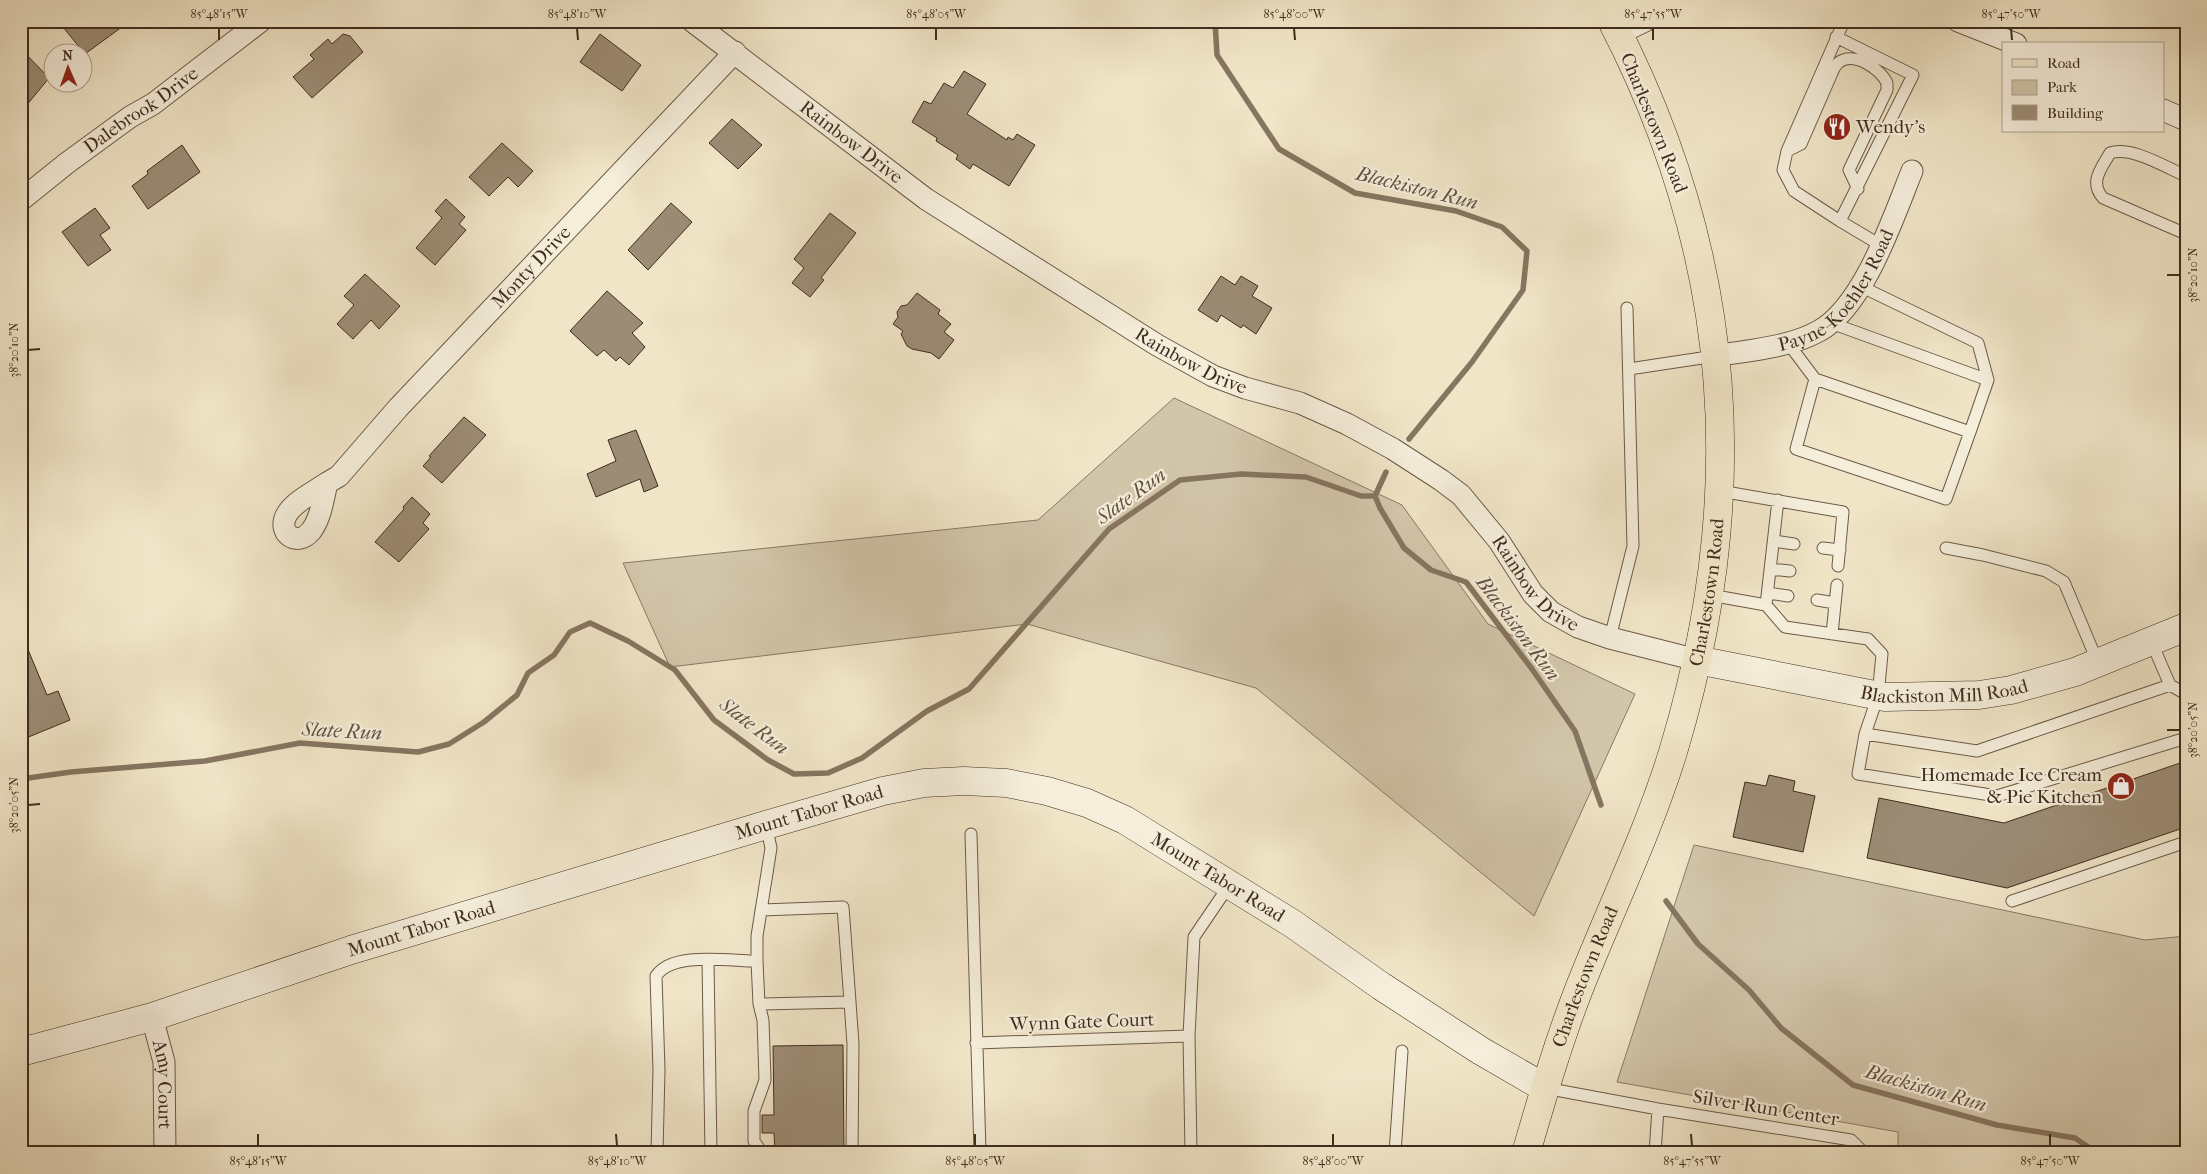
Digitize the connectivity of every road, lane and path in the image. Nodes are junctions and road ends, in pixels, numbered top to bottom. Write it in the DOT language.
graph roads {
  1 [pos="261,21"];
  2 [pos="692,21"];
  3 [pos="1645,21"];
  4 [pos="1844,21"];
  5 [pos="1958,21"];
  6 [pos="1615,27"];
  7 [pos="2007,34"];
  8 [pos="1836,37"];
  9 [pos="735,52"];
  10 [pos="2164,110"];
  11 [pos="2186,120"];
  12 [pos="1787,152"];
  13 [pos="1912,171"];
  14 [pos="2186,176"];
  15 [pos="1858,189"];
  16 [pos="21,200"];
  17 [pos="1840,221"];
  18 [pos="2186,234"];
  19 [pos="1882,246"];
  20 [pos="1860,286"];
  21 [pos="1627,308"];
  22 [pos="1830,323"];
  23 [pos="1788,344"];
  24 [pos="1715,356"];
  25 [pos="1628,369"];
  26 [pos="1815,379"];
  27 [pos="1988,380"];
  28 [pos="1970,432"];
  29 [pos="327,483"];
  30 [pos="1720,491"];
  31 [pos="1778,500"];
  32 [pos="1774,541"];
  33 [pos="1794,544"];
  34 [pos="1823,548"];
  35 [pos="1946,548"];
  36 [pos="1840,550"];
  37 [pos="1838,566"];
  38 [pos="1770,569"];
  39 [pos="1790,571"];
  40 [pos="1837,585"];
  41 [pos="1768,593"];
  42 [pos="1710,595"];
  43 [pos="1788,596"];
  44 [pos="1817,600"];
  45 [pos="1835,603"];
  46 [pos="1766,605"];
  47 [pos="2186,627"];
  48 [pos="1832,634"];
  49 [pos="1610,638"];
  50 [pos="2151,641"];
  51 [pos="1696,660"];
  52 [pos="2098,663"];
  53 [pos="2170,685"];
  54 [pos="2186,694"];
  55 [pos="1878,696"];
  56 [pos="1865,734"];
  57 [pos="2186,738"];
  58 [pos="766,825"];
  59 [pos="971,834"];
  60 [pos="2186,842"];
  61 [pos="1230,884"];
  62 [pos="2012,902"];
  63 [pos="761,910"];
  64 [pos="708,960"];
  65 [pos="757,961"];
  66 [pos="850,1002"];
  67 [pos="759,1004"];
  68 [pos="152,1016"];
  69 [pos="1189,1036"];
  70 [pos="976,1044"];
  71 [pos="1402,1050"];
  72 [pos="21,1052"];
  73 [pos="1545,1088"];
  74 [pos="1658,1109"];
  75 [pos="165,1153"];
  76 [pos="657,1153"];
  77 [pos="710,1153"];
  78 [pos="762,1153"];
  79 [pos="852,1153"];
  80 [pos="980,1153"];
  81 [pos="1191,1153"];
  82 [pos="1395,1153"];
  83 [pos="1526,1153"];
  84 [pos="1655,1153"];
  85 [pos="1864,1153"];
  1 -- 16 [label="street, Dalebrook Drive"];
  2 -- 9 [label="street, Rainbow Drive"];
  3 -- 6 [label="street"];
  4 -- 8 [label="lane"];
  5 -- 7 [label="street"];
  6 -- 24 [label="main road, Charlestown Road"];
  8 -- 12 [label="lane"];
  8 -- 15 [label="lane"];
  9 -- 29 [label="street, Monty Drive"];
  9 -- 49 [label="street, Rainbow Drive"];
  10 -- 11 [label="street"];
  12 -- 15 [label="lane"];
  12 -- 17 [label="lane"];
  13 -- 19 [label="street, Payne-Koehler Road"];
  14 -- 18 [label="lane"];
  15 -- 17 [label="lane"];
  17 -- 19 [label="lane"];
  19 -- 20 [label="street, Payne-Koehler Road"];
  20 -- 22 [label="street, Payne-Koehler Road"];
  20 -- 27 [label="lane"];
  21 -- 25 [label="lane"];
  22 -- 23 [label="street, Payne-Koehler Road"];
  22 -- 27 [label="lane"];
  23 -- 24 [label="street, Payne-Koehler Road"];
  23 -- 26 [label="lane"];
  24 -- 25 [label="lane"];
  24 -- 30 [label="main road, Charlestown Road"];
  25 -- 49 [label="lane"];
  26 -- 28 [label="lane"];
  26 -- 28 [label="lane"];
  27 -- 28 [label="lane"];
  30 -- 31 [label="lane"];
  30 -- 42 [label="main road, Charlestown Road"];
  31 -- 32 [label="lane"];
  31 -- 36 [label="lane"];
  32 -- 33 [label="lane"];
  32 -- 38 [label="lane"];
  34 -- 36 [label="lane"];
  35 -- 52 [label="lane"];
  36 -- 37 [label="lane"];
  38 -- 39 [label="lane"];
  38 -- 41 [label="lane"];
  40 -- 45 [label="lane"];
  41 -- 43 [label="lane"];
  41 -- 46 [label="lane"];
  42 -- 46 [label="lane"];
  42 -- 51 [label="main road, Charlestown Road"];
  44 -- 45 [label="lane"];
  45 -- 48 [label="lane"];
  46 -- 48 [label="lane"];
  47 -- 50 [label="street, Blackiston Mill Road"];
  48 -- 55 [label="lane"];
  49 -- 51 [label="street, Rainbow Drive"];
  50 -- 52 [label="street, Blackiston Mill Road"];
  50 -- 53 [label="lane"];
  51 -- 55 [label="street, Blackiston Mill Road"];
  51 -- 73 [label="main road, Charlestown Road"];
  52 -- 55 [label="street, Blackiston Mill Road"];
  53 -- 54 [label="lane"];
  53 -- 56 [label="lane"];
  55 -- 56 [label="lane"];
  56 -- 57 [label="lane"];
  58 -- 61 [label="street, Mount Tabor Road"];
  58 -- 63 [label="lane"];
  58 -- 68 [label="street, Mount Tabor Road"];
  59 -- 70 [label="lane"];
  60 -- 62 [label="lane"];
  61 -- 69 [label="lane"];
  61 -- 73 [label="street, Mount Tabor Road"];
  63 -- 65 [label="lane"];
  63 -- 66 [label="lane"];
  64 -- 65 [label="lane"];
  64 -- 76 [label="lane"];
  64 -- 77 [label="lane"];
  65 -- 67 [label="lane"];
  66 -- 67 [label="lane"];
  66 -- 79 [label="lane"];
  67 -- 78 [label="lane"];
  68 -- 72 [label="street, Mount Tabor Road"];
  68 -- 75 [label="street, Amy Court"];
  69 -- 70 [label="lane, Wynn Gate Court"];
  69 -- 81 [label="lane"];
  70 -- 80 [label="lane"];
  71 -- 82 [label="lane"];
  73 -- 74 [label="lane, Silver Run Center"];
  73 -- 83 [label="main road, Charlestown Road"];
  74 -- 84 [label="lane"];
  74 -- 85 [label="lane, Silver Run Center"];
}
